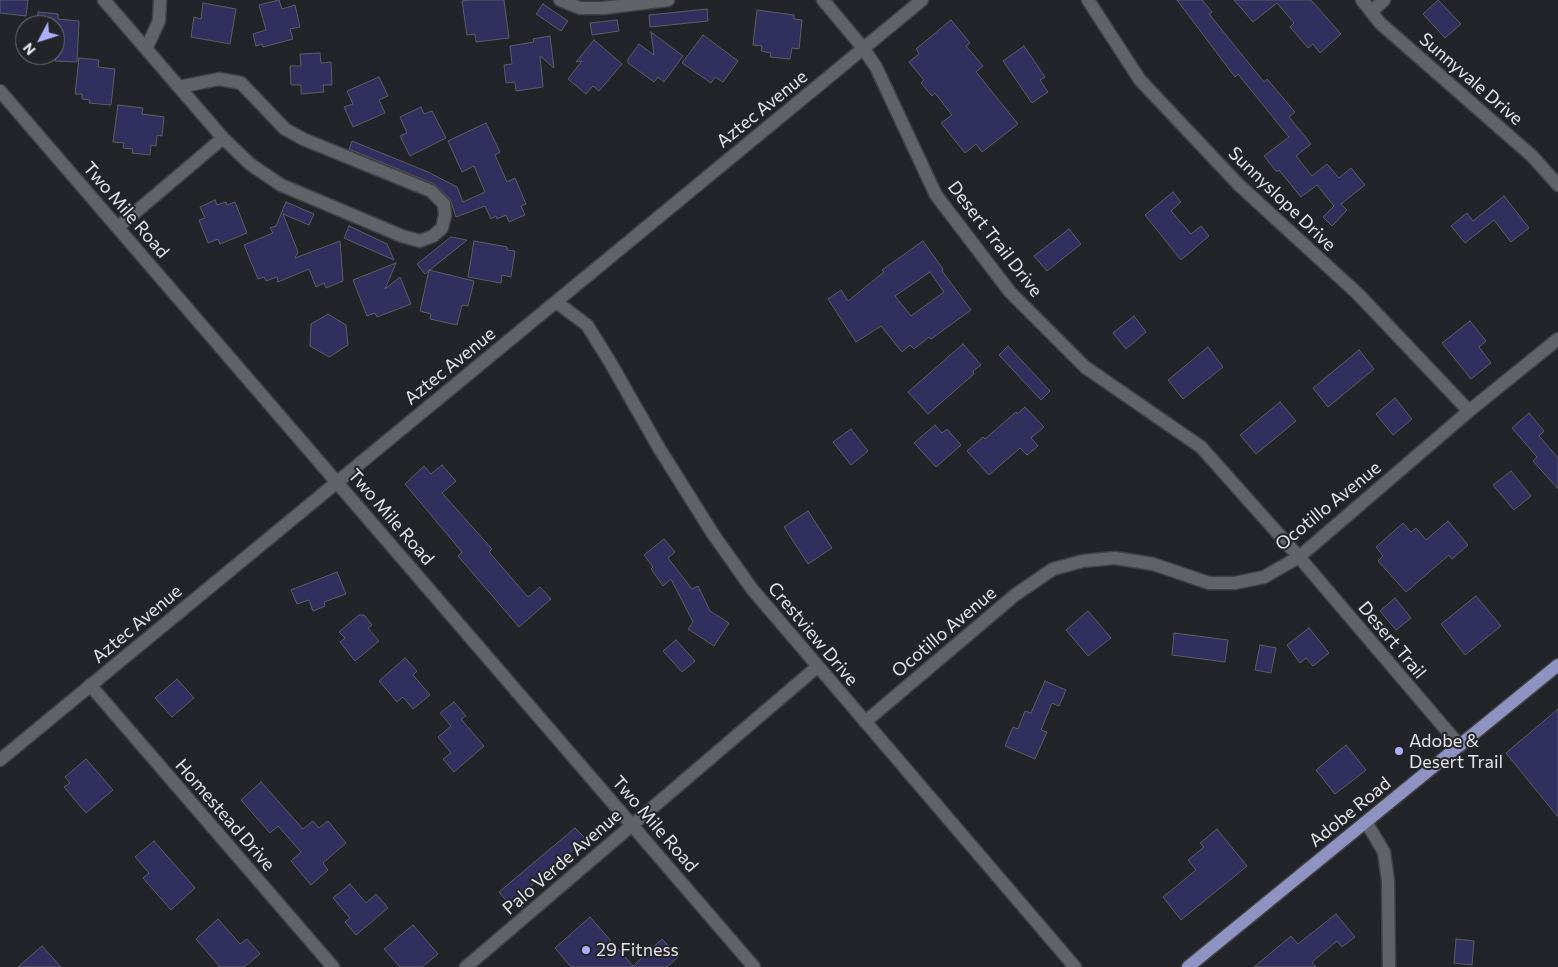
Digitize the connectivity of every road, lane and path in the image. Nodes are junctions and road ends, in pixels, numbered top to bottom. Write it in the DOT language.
graph roads {
  1 [pos="104,0"];
  2 [pos="160,0"];
  3 [pos="560,0"];
  4 [pos="668,0"];
  5 [pos="823,0"];
  6 [pos="922,0"];
  7 [pos="1088,0"];
  8 [pos="1362,0"];
  9 [pos="1384,0"];
  10 [pos="1371,12"];
  11 [pos="863,48"];
  12 [pos="146,49"];
  13 [pos="179,87"];
  14 [pos="0,90"];
  15 [pos="223,138"];
  16 [pos="1558,185"];
  17 [pos="118,227"];
  18 [pos="556,302"];
  19 [pos="1558,340"];
  20 [pos="1469,411"];
  21 [pos="338,482"];
  22 [pos="1299,557"];
  23 [pos="1558,666"];
  24 [pos="817,667"];
  25 [pos="90,685"];
  26 [pos="865,722"];
  27 [pos="1460,746"];
  28 [pos="0,760"];
  29 [pos="1366,822"];
  30 [pos="632,824"];
  31 [pos="333,967"];
  32 [pos="466,967"];
  33 [pos="754,967"];
  34 [pos="1075,967"];
  35 [pos="1188,967"];
  36 [pos="1389,967"];
  1 -- 12 [label="street"];
  2 -- 12 [label="street"];
  3 -- 4 [label="street"];
  5 -- 11 [label="street, Desert Trail Drive"];
  6 -- 11 [label="street, Aztec Avenue"];
  7 -- 20 [label="street, Sunnyslope Drive"];
  8 -- 10 [label="street, Sunnyvale Drive"];
  9 -- 10 [label="street"];
  10 -- 16 [label="street, Sunnyvale Drive"];
  11 -- 18 [label="street, Aztec Avenue"];
  11 -- 22 [label="street, Desert Trail Drive"];
  12 -- 13 [label="street"];
  13 -- 15 [label="street"];
  13 -- 15 [label="street"];
  14 -- 17 [label="street, Two Mile Road"];
  15 -- 17 [label="street"];
  17 -- 21 [label="street, Two Mile Road"];
  18 -- 21 [label="street, Aztec Avenue"];
  18 -- 24 [label="street, Crestview Drive"];
  19 -- 20 [label="street, Ocotillo Avenue"];
  20 -- 22 [label="street, Ocotillo Avenue"];
  21 -- 25 [label="street, Aztec Avenue"];
  21 -- 30 [label="street, Two Mile Road"];
  22 -- 26 [label="street, Ocotillo Avenue"];
  22 -- 27 [label="street, Desert Trail"];
  23 -- 27 [label="main road, Adobe Road"];
  24 -- 26 [label="street, Crestview Drive"];
  24 -- 30 [label="street, Palo Verde Avenue"];
  25 -- 28 [label="street, Aztec Avenue"];
  25 -- 31 [label="street, Homestead Drive"];
  26 -- 34 [label="street, Crestview Drive"];
  27 -- 29 [label="main road, Adobe Road"];
  29 -- 35 [label="main road, Adobe Road"];
  29 -- 36 [label="street"];
  30 -- 32 [label="street, Palo Verde Avenue"];
  30 -- 33 [label="street, Two Mile Road"];
}
